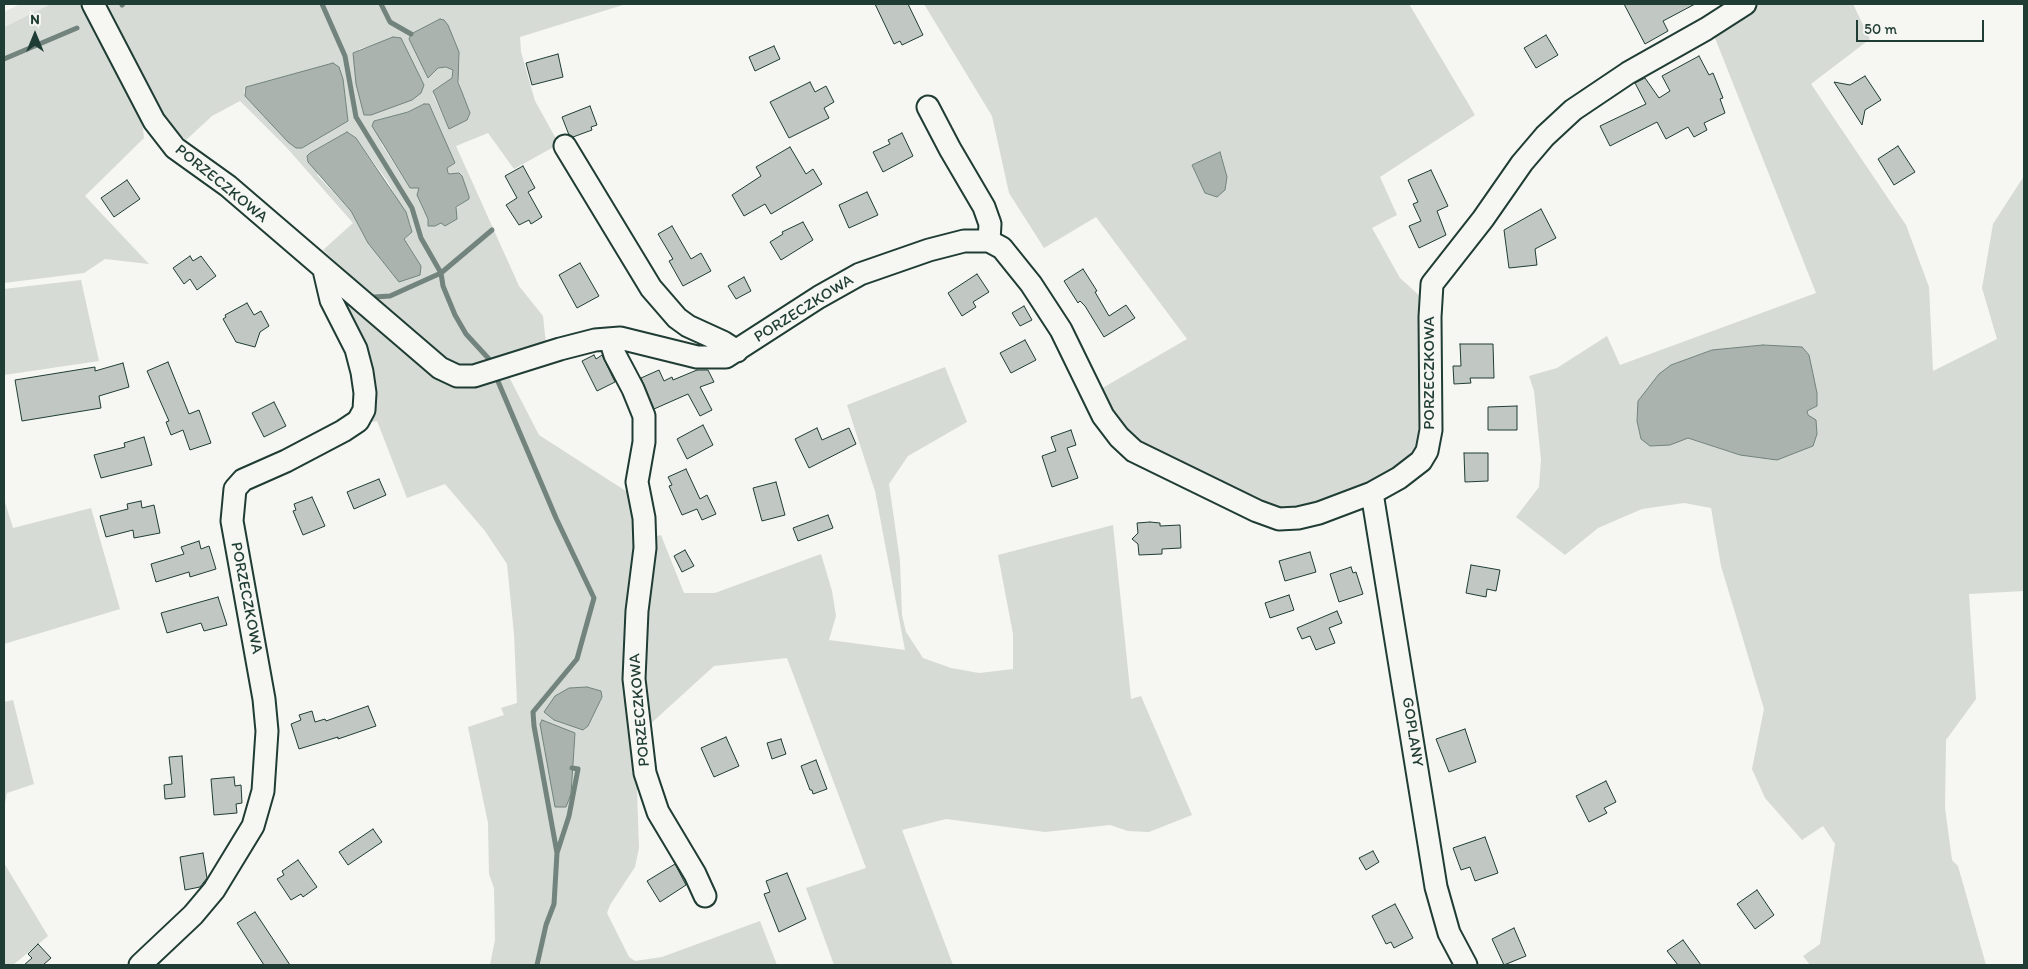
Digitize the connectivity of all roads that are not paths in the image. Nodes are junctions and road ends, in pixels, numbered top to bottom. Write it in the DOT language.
graph roads {
  1 [pos="93,4"];
  2 [pos="1745,4"];
  3 [pos="928,107"];
  4 [pos="565,146"];
  5 [pos="989,241"];
  6 [pos="324,270"];
  7 [pos="610,339"];
  8 [pos="737,351"];
  9 [pos="1372,494"];
  10 [pos="706,896"];
  11 [pos="140,965"];
  12 [pos="1466,965"];
  1 -- 6 [label="street, PORZECZKOWA"];
  2 -- 9 [label="street, PORZECZKOWA"];
  3 -- 5 [label="street"];
  4 -- 8 [label="street, PORZECZKOWA"];
  5 -- 8 [label="street, PORZECZKOWA"];
  5 -- 9 [label="street, PORZECZKOWA"];
  6 -- 7 [label="street, PORZECZKOWA"];
  6 -- 11 [label="street, PORZECZKOWA"];
  7 -- 8 [label="street, PORZECZKOWA"];
  7 -- 10 [label="street, PORZECZKOWA"];
  9 -- 12 [label="street, GOPLANY"];
}
